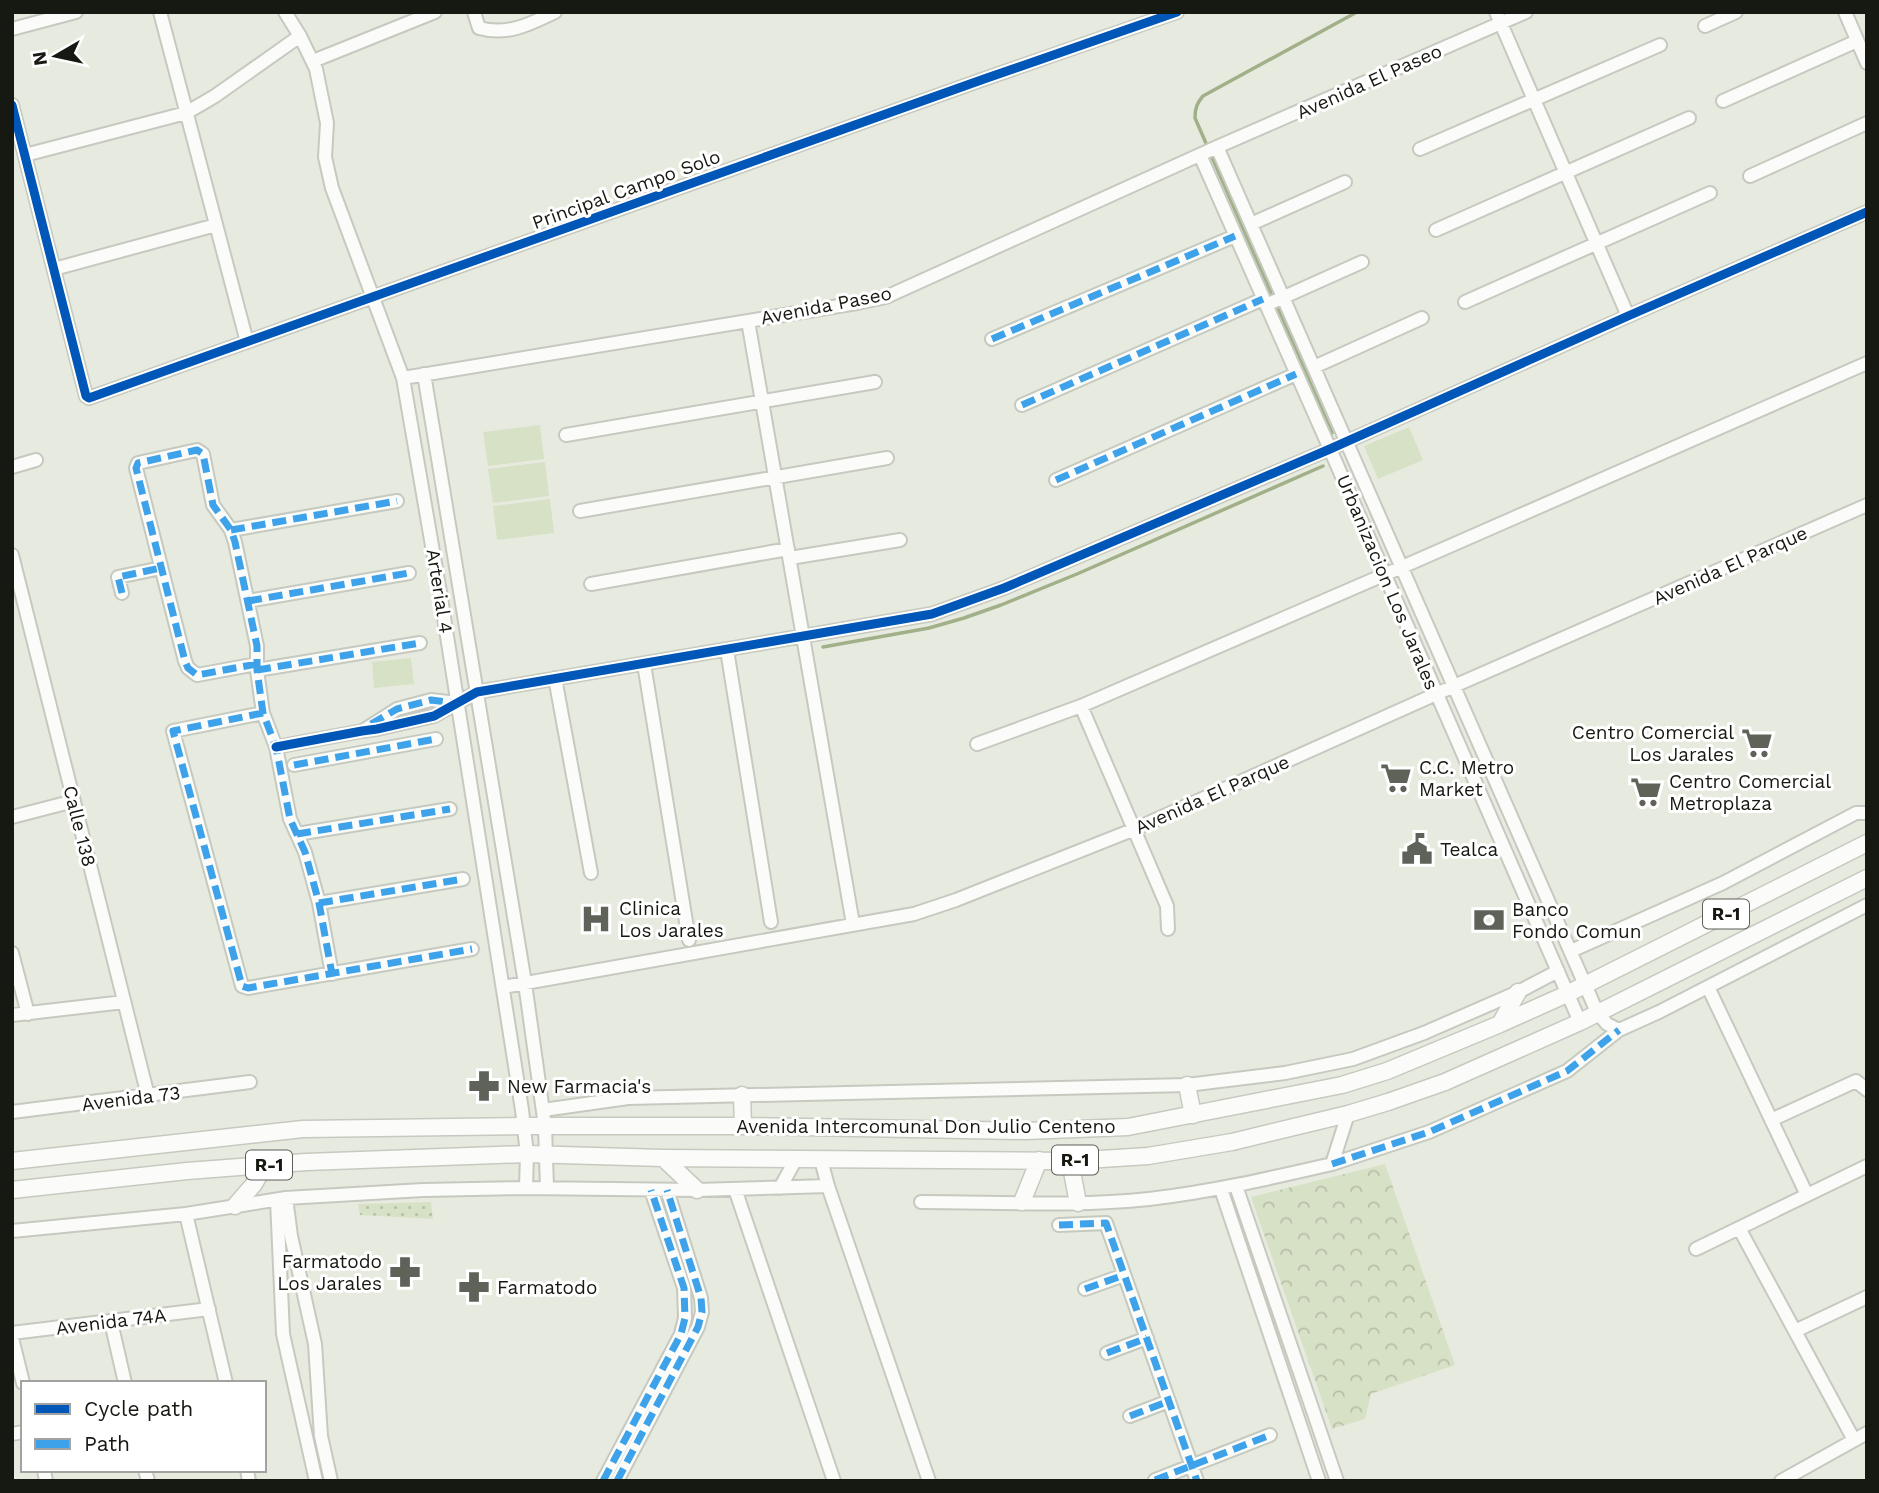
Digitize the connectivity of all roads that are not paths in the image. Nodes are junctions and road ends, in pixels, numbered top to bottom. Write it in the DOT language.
graph roads {
  1 [pos="76,12"];
  2 [pos="160,12"];
  3 [pos="285,12"];
  4 [pos="435,12"];
  5 [pos="474,12"];
  6 [pos="555,12"];
  7 [pos="1177,12"];
  8 [pos="1526,12"];
  9 [pos="1736,12"];
  10 [pos="1845,12"];
  11 [pos="1498,18"];
  12 [pos="1705,26"];
  13 [pos="12,29"];
  14 [pos="300,36"];
  15 [pos="1857,41"];
  16 [pos="1660,45"];
  17 [pos="313,61"];
  18 [pos="1867,63"];
  19 [pos="1534,100"];
  20 [pos="1723,101"];
  21 [pos="12,105"];
  22 [pos="186,113"];
  23 [pos="1689,118"];
  24 [pos="1867,123"];
  25 [pos="1420,149"];
  26 [pos="1208,152"];
  27 [pos="25,155"];
  28 [pos="1565,172"];
  29 [pos="1750,176"];
  30 [pos="1345,183"];
  31 [pos="1710,193"];
  32 [pos="1867,212"];
  33 [pos="1251,224"];
  34 [pos="216,225"];
  35 [pos="1436,230"];
  36 [pos="1235,236"];
  37 [pos="1596,244"];
  38 [pos="1362,262"];
  39 [pos="54,269"];
  40 [pos="373,297"];
  41 [pos="1271,301"];
  42 [pos="1465,302"];
  43 [pos="1628,316"];
  44 [pos="1422,318"];
  45 [pos="748,321"];
  46 [pos="992,339"];
  47 [pos="247,342"];
  48 [pos="1867,363"];
  49 [pos="1314,367"];
  50 [pos="424,374"];
  51 [pos="1296,374"];
  52 [pos="403,378"];
  53 [pos="874,382"];
  54 [pos="763,401"];
  55 [pos="1022,405"];
  56 [pos="566,435"];
  57 [pos="1347,441"];
  58 [pos="1330,449"];
  59 [pos="887,458"];
  60 [pos="36,460"];
  61 [pos="12,467"];
  62 [pos="776,477"];
  63 [pos="1056,480"];
  64 [pos="397,501"];
  65 [pos="1867,505"];
  66 [pos="580,511"];
  67 [pos="231,530"];
  68 [pos="900,540"];
  69 [pos="789,554"];
  70 [pos="12,555"];
  71 [pos="161,568"];
  72 [pos="1402,568"];
  73 [pos="14,569"];
  74 [pos="409,573"];
  75 [pos="1384,575"];
  76 [pos="591,584"];
  77 [pos="122,593"];
  78 [pos="248,601"];
  79 [pos="803,637"];
  80 [pos="420,643"];
  81 [pos="727,650"];
  82 [pos="644,664"];
  83 [pos="257,667"];
  84 [pos="555,678"];
  85 [pos="1454,685"];
  86 [pos="477,692"];
  87 [pos="1436,694"];
  88 [pos="458,703"];
  89 [pos="1081,706"];
  90 [pos="263,713"];
  91 [pos="335,736"];
  92 [pos="436,739"];
  93 [pos="977,744"];
  94 [pos="276,747"];
  95 [pos="338,757"];
  96 [pos="294,765"];
  97 [pos="74,801"];
  98 [pos="450,808"];
  99 [pos="1867,813"];
  100 [pos="12,817"];
  101 [pos="1135,829"];
  102 [pos="297,834"];
  103 [pos="1867,843"];
  104 [pos="591,873"];
  105 [pos="1867,878"];
  106 [pos="463,879"];
  107 [pos="318,903"];
  108 [pos="1867,905"];
  109 [pos="771,922"];
  110 [pos="853,925"];
  111 [pos="1168,929"];
  112 [pos="689,940"];
  113 [pos="472,949"];
  114 [pos="1571,951"];
  115 [pos="12,953"];
  116 [pos="1558,971"];
  117 [pos="332,974"];
  118 [pos="525,983"];
  119 [pos="1586,985"];
  120 [pos="503,987"];
  121 [pos="1708,987"];
  122 [pos="1518,992"];
  123 [pos="1567,994"];
  124 [pos="124,1002"];
  125 [pos="1597,1012"];
  126 [pos="28,1013"];
  127 [pos="12,1015"];
  128 [pos="1580,1022"];
  129 [pos="1500,1024"];
  130 [pos="1619,1030"];
  131 [pos="250,1082"];
  132 [pos="1187,1086"];
  133 [pos="1867,1090"];
  134 [pos="742,1094"];
  135 [pos="148,1096"];
  136 [pos="12,1112"];
  137 [pos="1348,1114"];
  138 [pos="1193,1115"];
  139 [pos="544,1118"];
  140 [pos="1771,1120"];
  141 [pos="525,1126"];
  142 [pos="743,1126"];
  143 [pos="527,1154"];
  144 [pos="547,1154"];
  145 [pos="663,1158"];
  146 [pos="796,1160"];
  147 [pos="821,1160"];
  148 [pos="1040,1160"];
  149 [pos="12,1161"];
  150 [pos="1070,1161"];
  151 [pos="1332,1164"];
  152 [pos="265,1165"];
  153 [pos="1867,1166"];
  154 [pos="828,1186"];
  155 [pos="1236,1186"];
  156 [pos="526,1188"];
  157 [pos="547,1188"];
  158 [pos="780,1188"];
  159 [pos="735,1189"];
  160 [pos="1221,1189"];
  161 [pos="12,1190"];
  162 [pos="652,1190"];
  163 [pos="667,1190"];
  164 [pos="697,1191"];
  165 [pos="1807,1195"];
  166 [pos="281,1199"];
  167 [pos="921,1202"];
  168 [pos="1022,1202"];
  169 [pos="1078,1203"];
  170 [pos="235,1206"];
  171 [pos="186,1214"];
  172 [pos="1059,1226"];
  173 [pos="1739,1228"];
  174 [pos="12,1231"];
  175 [pos="1696,1249"];
  176 [pos="1124,1275"];
  177 [pos="1085,1290"];
  178 [pos="1867,1297"];
  179 [pos="209,1310"];
  180 [pos="111,1322"];
  181 [pos="1795,1331"];
  182 [pos="12,1336"];
  183 [pos="1147,1338"];
  184 [pos="1107,1353"];
  185 [pos="23,1381"];
  186 [pos="125,1381"];
  187 [pos="226,1381"];
  188 [pos="318,1383"];
  189 [pos="294,1387"];
  190 [pos="1169,1401"];
  191 [pos="1130,1416"];
  192 [pos="1317,1424"];
  193 [pos="1302,1430"];
  194 [pos="1867,1433"];
  195 [pos="1270,1435"];
  196 [pos="1854,1440"];
  197 [pos="1192,1466"];
  198 [pos="1155,1480"];
  199 [pos="316,1481"];
  200 [pos="331,1481"];
  201 [pos="603,1481"];
  202 [pos="617,1481"];
  203 [pos="834,1481"];
  204 [pos="929,1481"];
  205 [pos="1197,1481"];
  206 [pos="1319,1481"];
  207 [pos="1336,1481"];
  208 [pos="1782,1481"];
  1 -- 13 [label="street"];
  2 -- 22 [label="street"];
  3 -- 14 [label="street, Arterial 4"];
  4 -- 17 [label="street"];
  5 -- 6 [label="street"];
  7 -- 40 [label="street, Principal Campo Solo"];
  8 -- 11 [label="street, Avenida El Paseo"];
  9 -- 12 [label="street"];
  10 -- 15 [label="street"];
  11 -- 19 [label="street"];
  11 -- 26 [label="street, Avenida El Paseo"];
  14 -- 17 [label="street, Arterial 4"];
  14 -- 22 [label="street"];
  15 -- 18 [label="street"];
  15 -- 20 [label="street"];
  16 -- 19 [label="street"];
  17 -- 40 [label="street, Arterial 4"];
  19 -- 25 [label="street"];
  19 -- 28 [label="street"];
  21 -- 27 [label="street"];
  22 -- 27 [label="street"];
  22 -- 34 [label="street"];
  23 -- 28 [label="street"];
  24 -- 29 [label="street"];
  26 -- 33 [label="street, Urbanizacion Los Jarales"];
  26 -- 36 [label="street, Urbanizacion Los Jarales"];
  26 -- 45 [label="street, Avenida Paseo"];
  27 -- 39 [label="street"];
  28 -- 35 [label="street"];
  28 -- 37 [label="street"];
  30 -- 33 [label="street"];
  31 -- 37 [label="street"];
  32 -- 43 [label="street"];
  33 -- 41 [label="street, Urbanizacion Los Jarales"];
  34 -- 39 [label="street"];
  34 -- 47 [label="street"];
  36 -- 41 [label="street, Urbanizacion Los Jarales"];
  36 -- 46 [label="street"];
  37 -- 42 [label="street"];
  37 -- 43 [label="street"];
  38 -- 41 [label="street"];
  39 -- 47 [label="street, Principal Campo Solo"];
  40 -- 47 [label="street, Principal Campo Solo"];
  40 -- 52 [label="street, Arterial 4"];
  41 -- 49 [label="street, Urbanizacion Los Jarales"];
  41 -- 51 [label="street, Urbanizacion Los Jarales"];
  41 -- 55 [label="street"];
  43 -- 57 [label="street"];
  44 -- 49 [label="street"];
  45 -- 50 [label="street, Avenida Paseo"];
  45 -- 54 [label="street"];
  48 -- 72 [label="street"];
  49 -- 57 [label="street, Urbanizacion Los Jarales"];
  50 -- 52 [label="street"];
  50 -- 86 [label="street, Arterial 4"];
  51 -- 58 [label="street, Urbanizacion Los Jarales"];
  51 -- 63 [label="street"];
  52 -- 88 [label="street, Arterial 4"];
  53 -- 54 [label="street"];
  54 -- 56 [label="street"];
  54 -- 62 [label="street"];
  57 -- 58 [label="street"];
  57 -- 72 [label="street, Urbanizacion Los Jarales"];
  58 -- 75 [label="street, Urbanizacion Los Jarales"];
  58 -- 79 [label="street"];
  59 -- 62 [label="street"];
  60 -- 61 [label="street"];
  62 -- 66 [label="street"];
  62 -- 69 [label="street"];
  64 -- 67 [label="street"];
  65 -- 85 [label="street, Avenida El Parque"];
  67 -- 71 [label="street"];
  67 -- 78 [label="street"];
  68 -- 69 [label="street"];
  69 -- 76 [label="street"];
  69 -- 79 [label="street"];
  70 -- 73 [label="street, Calle 138"];
  71 -- 77 [label="street"];
  71 -- 83 [label="street"];
  72 -- 75 [label="street"];
  72 -- 85 [label="street, Urbanizacion Los Jarales"];
  73 -- 97 [label="street, Calle 138"];
  74 -- 78 [label="street"];
  75 -- 87 [label="street, Urbanizacion Los Jarales"];
  75 -- 89 [label="street"];
  78 -- 83 [label="street"];
  79 -- 81 [label="street"];
  79 -- 110 [label="street"];
  80 -- 83 [label="street"];
  81 -- 82 [label="street"];
  81 -- 109 [label="street"];
  82 -- 84 [label="street"];
  82 -- 112 [label="street"];
  83 -- 90 [label="street"];
  84 -- 86 [label="street"];
  84 -- 104 [label="street"];
  85 -- 87 [label="street, Avenida El Parque"];
  85 -- 114 [label="street, Urbanizacion Los Jarales"];
  86 -- 88 [label="street"];
  86 -- 118 [label="street, Arterial 4"];
  87 -- 101 [label="street, Avenida El Parque"];
  87 -- 116 [label="street, Urbanizacion Los Jarales"];
  88 -- 91 [label="street"];
  88 -- 120 [label="street, Arterial 4"];
  89 -- 93 [label="street"];
  89 -- 101 [label="street"];
  90 -- 94 [label="street"];
  90 -- 117 [label="street"];
  91 -- 94 [label="street"];
  91 -- 95 [label="street"];
  92 -- 95 [label="street"];
  94 -- 102 [label="street"];
  95 -- 96 [label="street"];
  97 -- 100 [label="street"];
  97 -- 124 [label="street, Calle 138"];
  98 -- 102 [label="street"];
  99 -- 114 [label="street"];
  101 -- 110 [label="street, Avenida El Parque"];
  101 -- 111 [label="street"];
  102 -- 107 [label="street"];
  103 -- 119 [label="main road, Avenida Intercomunal Don Julio Centeno / R-1"];
  105 -- 125 [label="main road, Avenida Intercomunal Don Julio Centeno / R-1"];
  106 -- 107 [label="street"];
  107 -- 117 [label="street"];
  108 -- 121 [label="street"];
  110 -- 118 [label="street, Avenida El Parque"];
  113 -- 117 [label="street"];
  114 -- 119 [label="street, Urbanizacion Los Jarales"];
  115 -- 126 [label="street"];
  116 -- 122 [label="street, Avenida Intercomunal Don Julio Centeno"];
  116 -- 123 [label="street, Urbanizacion Los Jarales"];
  118 -- 120 [label="street, Avenida El Parque"];
  118 -- 139 [label="street, Arterial 4"];
  119 -- 123 [label="main road, Avenida Intercomunal Don Julio Centeno / R-1"];
  119 -- 125 [label="street, Urbanizacion Los Jarales"];
  120 -- 141 [label="street, Arterial 4"];
  121 -- 130 [label="street"];
  121 -- 140 [label="street"];
  122 -- 129 [label="main road"];
  122 -- 132 [label="street, Avenida Intercomunal Don Julio Centeno"];
  123 -- 128 [label="street, Urbanizacion Los Jarales"];
  123 -- 129 [label="main road, Avenida Intercomunal Don Julio Centeno / R-1"];
  124 -- 126 [label="street"];
  124 -- 135 [label="street, Calle 138"];
  125 -- 128 [label="main road, Avenida Intercomunal Don Julio Centeno / R-1"];
  125 -- 130 [label="street"];
  126 -- 127 [label="street"];
  128 -- 137 [label="main road, Avenida Intercomunal Don Julio Centeno / R-1"];
  129 -- 138 [label="main road, Avenida Intercomunal Don Julio Centeno / R-1"];
  130 -- 151 [label="street"];
  131 -- 135 [label="street, Avenida 73"];
  132 -- 134 [label="street, Avenida Intercomunal Don Julio Centeno"];
  132 -- 138 [label="main road"];
  133 -- 140 [label="street"];
  134 -- 139 [label="street, Avenida Intercomunal Don Julio Centeno"];
  134 -- 142 [label="main road"];
  135 -- 136 [label="street, Avenida 73"];
  137 -- 150 [label="main road, Avenida Intercomunal Don Julio Centeno / R-1"];
  137 -- 151 [label="street"];
  138 -- 142 [label="main road, Avenida Intercomunal Don Julio Centeno / R-1"];
  139 -- 141 [label="main road, Avenida Intercomunal Don Julio Centeno / R-1"];
  139 -- 142 [label="main road, Avenida Intercomunal Don Julio Centeno / R-1"];
  139 -- 144 [label="street, Arterial 4"];
  140 -- 165 [label="street"];
  141 -- 143 [label="street, Arterial 4"];
  141 -- 149 [label="main road, Avenida Intercomunal Don Julio Centeno / R-1"];
  143 -- 144 [label="main road, Avenida Intercomunal Don Julio Centeno / R-1"];
  143 -- 152 [label="main road, Avenida Intercomunal Don Julio Centeno / R-1"];
  143 -- 156 [label="street, Arterial 4"];
  144 -- 145 [label="main road, Avenida Intercomunal Don Julio Centeno / R-1"];
  144 -- 157 [label="street, Arterial 4"];
  145 -- 146 [label="main road, Avenida Intercomunal Don Julio Centeno / R-1"];
  145 -- 164 [label="main road"];
  146 -- 147 [label="main road, Avenida Intercomunal Don Julio Centeno / R-1"];
  146 -- 158 [label="street"];
  147 -- 148 [label="main road, Avenida Intercomunal Don Julio Centeno / R-1"];
  147 -- 154 [label="street"];
  148 -- 150 [label="main road, Avenida Intercomunal Don Julio Centeno / R-1"];
  148 -- 168 [label="main road"];
  150 -- 169 [label="main road"];
  151 -- 155 [label="street"];
  152 -- 161 [label="main road, Avenida Intercomunal Don Julio Centeno / R-1"];
  152 -- 170 [label="main road"];
  153 -- 165 [label="street"];
  154 -- 158 [label="street"];
  154 -- 204 [label="street"];
  155 -- 160 [label="street"];
  155 -- 192 [label="street"];
  156 -- 157 [label="street"];
  156 -- 166 [label="street"];
  157 -- 162 [label="street"];
  158 -- 159 [label="street"];
  159 -- 164 [label="street"];
  159 -- 203 [label="street"];
  160 -- 169 [label="street"];
  160 -- 193 [label="street"];
  162 -- 163 [label="street"];
  162 -- 201 [label="street"];
  163 -- 164 [label="street"];
  163 -- 202 [label="street"];
  165 -- 173 [label="street"];
  166 -- 170 [label="street"];
  166 -- 188 [label="street"];
  166 -- 189 [label="street"];
  167 -- 168 [label="street"];
  168 -- 169 [label="street"];
  170 -- 171 [label="street"];
  171 -- 174 [label="street"];
  171 -- 179 [label="street"];
  172 -- 176 [label="street"];
  173 -- 175 [label="street"];
  173 -- 181 [label="street"];
  176 -- 177 [label="street"];
  176 -- 183 [label="street"];
  178 -- 181 [label="street"];
  179 -- 180 [label="street, Avenida 74A"];
  179 -- 187 [label="street"];
  180 -- 182 [label="street, Avenida 74A"];
  180 -- 186 [label="street"];
  181 -- 196 [label="street"];
  182 -- 185 [label="street"];
  183 -- 184 [label="street"];
  183 -- 190 [label="street"];
  188 -- 189 [label="street"];
  188 -- 200 [label="street"];
  189 -- 199 [label="street"];
  190 -- 191 [label="street"];
  190 -- 197 [label="street"];
  192 -- 193 [label="street"];
  192 -- 207 [label="street"];
  193 -- 206 [label="street"];
  194 -- 196 [label="street"];
  195 -- 197 [label="street"];
  196 -- 208 [label="street"];
  197 -- 198 [label="street"];
  197 -- 205 [label="street"];
}
